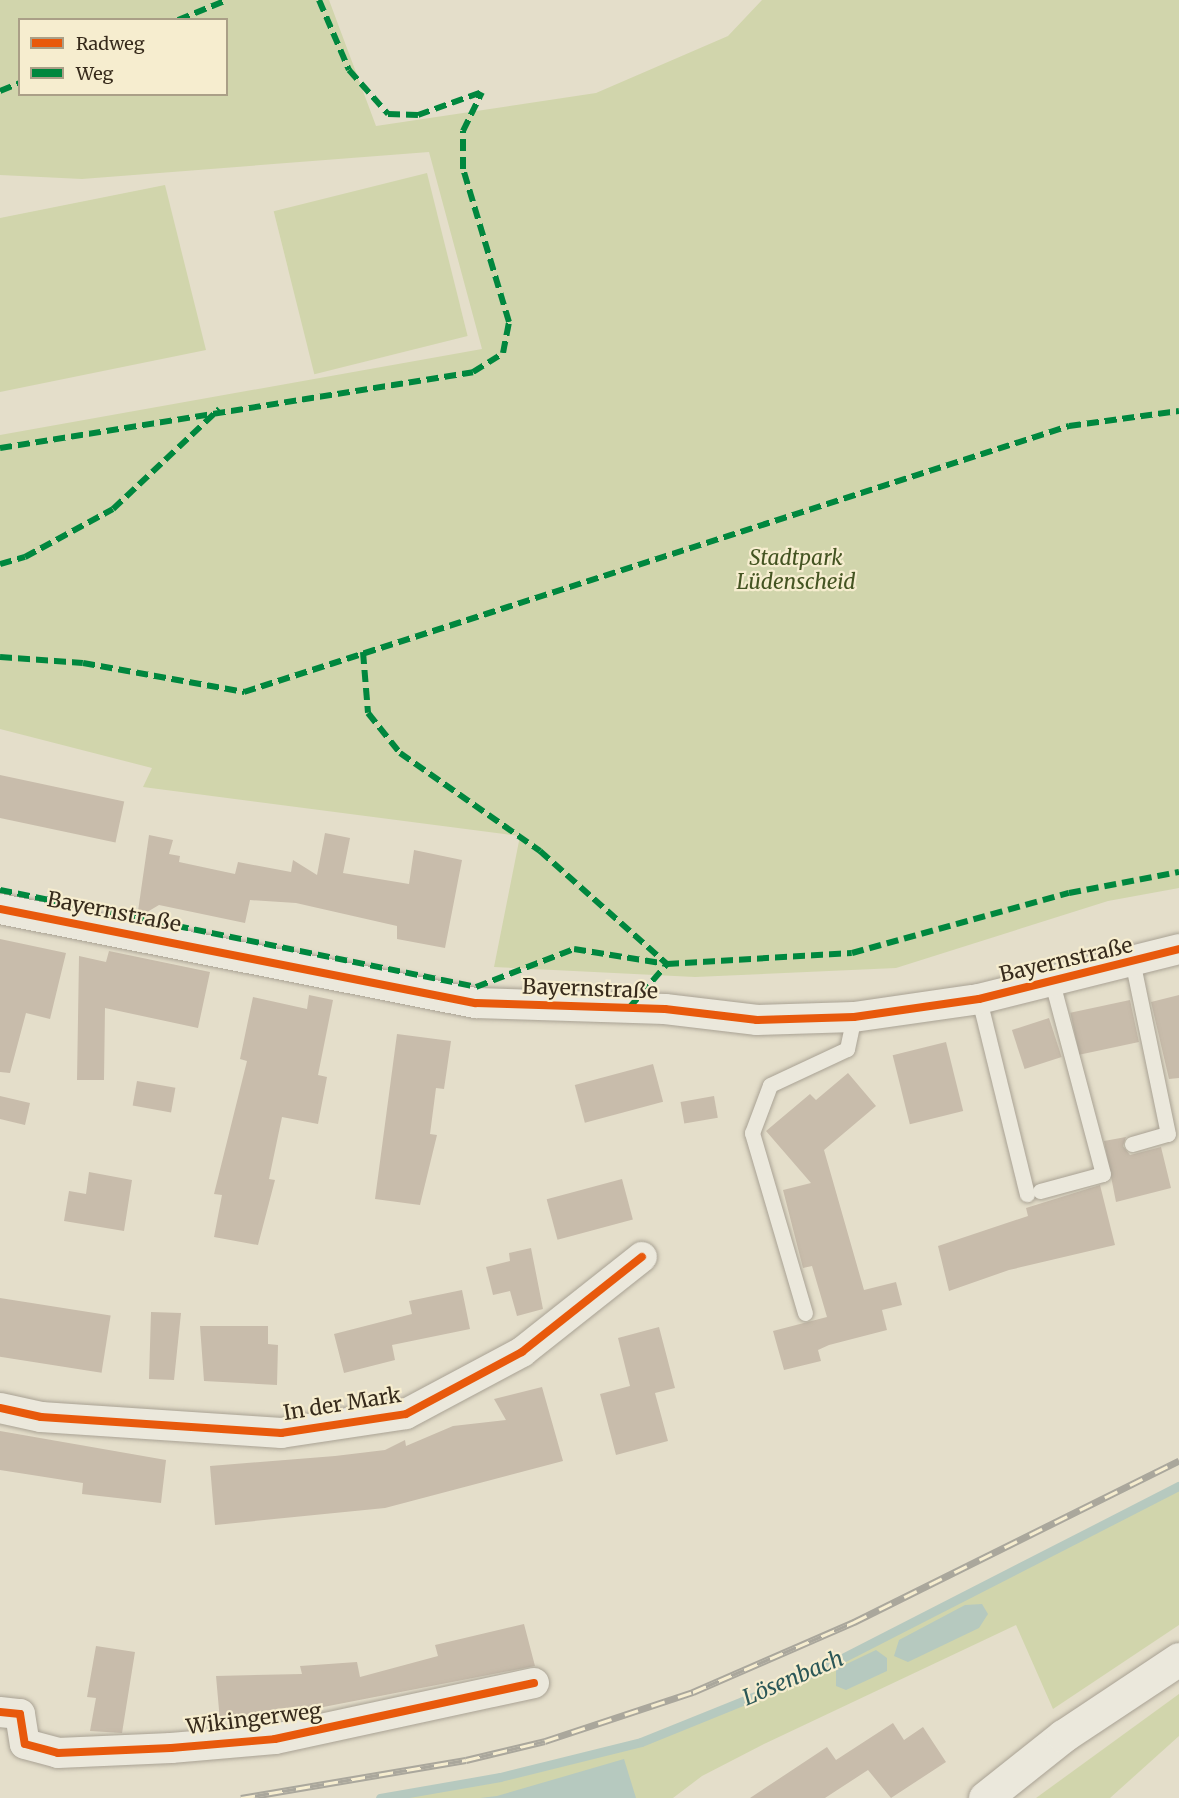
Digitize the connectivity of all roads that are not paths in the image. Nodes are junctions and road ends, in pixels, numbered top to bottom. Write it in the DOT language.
graph roads {
  1 [pos="0,909"];
  2 [pos="1179,949"];
  3 [pos="1133,965"];
  4 [pos="1052,982"];
  5 [pos="979,999"];
  6 [pos="854,1017"];
  7 [pos="1132,1144"];
  8 [pos="642,1257"];
  9 [pos="805,1313"];
  10 [pos="0,1408"];
  11 [pos="1179,1659"];
  12 [pos="534,1683"];
  13 [pos="0,1712"];
  14 [pos="985,1798"];
  1 -- 6 [label="street, Bayernstraße"];
  2 -- 3 [label="street, Bayernstraße"];
  3 -- 4 [label="street, Bayernstraße"];
  3 -- 7 [label="lane, Bayernstraße"];
  4 -- 5 [label="street, Bayernstraße"];
  4 -- 5 [label="lane, Bayernstraße"];
  5 -- 6 [label="street, Bayernstraße"];
  6 -- 9 [label="lane"];
  8 -- 10 [label="street, In der Mark"];
  11 -- 14 [label="main road"];
  12 -- 13 [label="street, Wikingerweg"];
}
